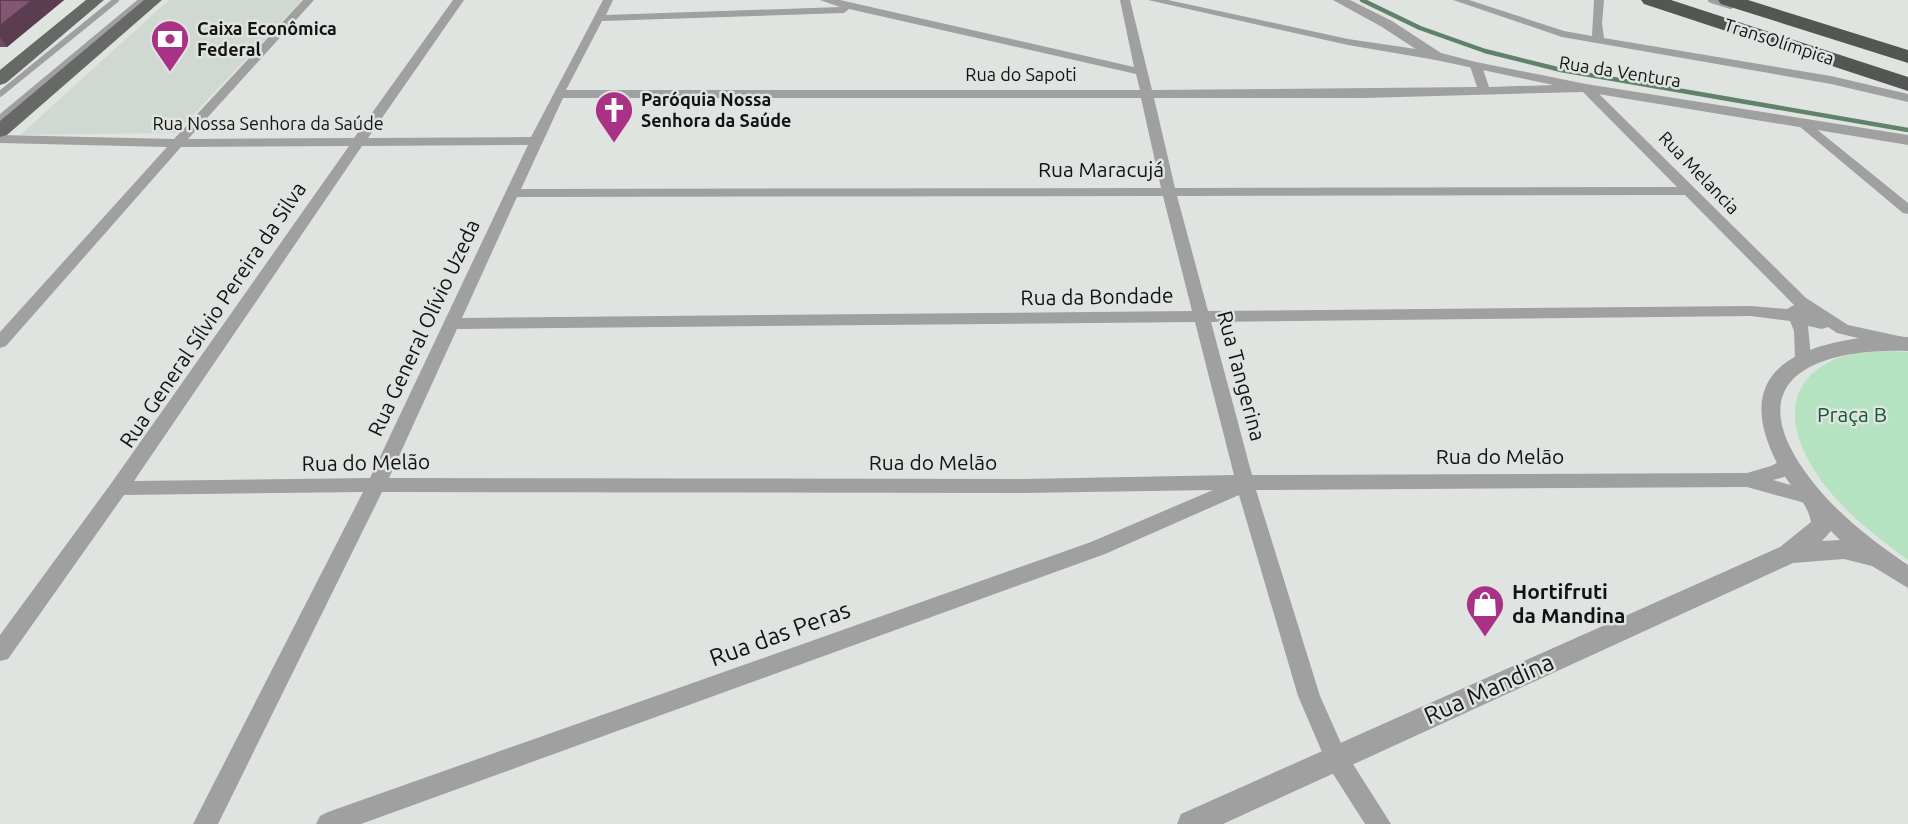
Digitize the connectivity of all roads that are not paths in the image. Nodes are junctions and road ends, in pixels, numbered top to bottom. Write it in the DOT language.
graph roads {
  1 [pos="96,0"];
  2 [pos="116,0"];
  3 [pos="142,0"];
  4 [pos="154,0"];
  5 [pos="309,0"];
  6 [pos="459,0"];
  7 [pos="608,0"];
  8 [pos="825,0"];
  9 [pos="1125,0"];
  10 [pos="1153,0"];
  11 [pos="1340,0"];
  12 [pos="1458,0"];
  13 [pos="1598,0"];
  14 [pos="1651,0"];
  15 [pos="1669,0"];
  16 [pos="1711,0"];
  17 [pos="1728,0"];
  18 [pos="1790,0"];
  19 [pos="861,9"];
  20 [pos="599,18"];
  21 [pos="1387,24"];
  22 [pos="1598,40"];
  23 [pos="1348,42"];
  24 [pos="1908,48"];
  25 [pos="1436,56"];
  26 [pos="1908,57"];
  27 [pos="1908,62"];
  28 [pos="1476,66"];
  29 [pos="1142,72"];
  30 [pos="1908,78"];
  31 [pos="0,79"];
  32 [pos="1908,84"];
  33 [pos="1587,88"];
  34 [pos="1484,89"];
  35 [pos="0,94"];
  36 [pos="558,94"];
  37 [pos="1149,94"];
  38 [pos="1908,98"];
  39 [pos="0,104"];
  40 [pos="16,104"];
  41 [pos="0,118"];
  42 [pos="1804,124"];
  43 [pos="0,131"];
  44 [pos="0,139"];
  45 [pos="1908,140"];
  46 [pos="536,141"];
  47 [pos="356,142"];
  48 [pos="177,143"];
  49 [pos="1169,191"];
  50 [pos="1690,191"];
  51 [pos="512,193"];
  52 [pos="1908,210"];
  53 [pos="1783,288"];
  54 [pos="1201,317"];
  55 [pos="451,324"];
  56 [pos="1800,324"];
  57 [pos="1843,330"];
  58 [pos="0,342"];
  59 [pos="1908,344"];
  60 [pos="1803,358"];
  61 [pos="1788,464"];
  62 [pos="1746,480"];
  63 [pos="1245,484"];
  64 [pos="376,485"];
  65 [pos="120,488"];
  66 [pos="1816,502"];
  67 [pos="1788,554"];
  68 [pos="1878,558"];
  69 [pos="1908,578"];
  70 [pos="0,652"];
  71 [pos="1336,758"];
  72 [pos="205,824"];
  73 [pos="328,824"];
  74 [pos="1191,824"];
  75 [pos="1380,824"];
  1 -- 31 [label="main road"];
  2 -- 35 [label="lane"];
  3 -- 40 [label="lane"];
  4 -- 43 [label="main road"];
  5 -- 48 [label="street"];
  6 -- 47 [label="street, Rua General Sílvio Pereira da Silva"];
  7 -- 20 [label="street, Rua General Olívio Uzeda"];
  8 -- 19 [label="street"];
  9 -- 29 [label="street, Rua Tangerina"];
  10 -- 23 [label="street"];
  11 -- 21 [label="street, Rua da Ventura"];
  12 -- 22 [label="street"];
  13 -- 22 [label="street"];
  14 -- 32 [label="highway, TransOlímpica"];
  15 -- 30 [label="lane, TransOlímpica"];
  16 -- 27 [label="lane, TransOlímpica"];
  17 -- 26 [label="highway, TransOlímpica"];
  18 -- 24 [label="highway"];
  19 -- 20 [label="street"];
  19 -- 29 [label="street"];
  20 -- 36 [label="street, Rua General Olívio Uzeda"];
  21 -- 23 [label="street"];
  21 -- 25 [label="street, Rua da Ventura"];
  22 -- 38 [label="street"];
  23 -- 25 [label="street"];
  25 -- 28 [label="street, Rua da Ventura"];
  28 -- 33 [label="street, Rua da Ventura"];
  28 -- 34 [label="street"];
  29 -- 37 [label="street, Rua Tangerina"];
  33 -- 34 [label="street, Rua do Sapoti"];
  33 -- 42 [label="street, Rua da Ventura"];
  33 -- 50 [label="street, Rua Melancia"];
  34 -- 37 [label="street, Rua do Sapoti"];
  36 -- 37 [label="street, Rua do Sapoti"];
  36 -- 46 [label="street, Rua General Olívio Uzeda"];
  37 -- 49 [label="street, Rua Tangerina"];
  39 -- 40 [label="lane"];
  40 -- 41 [label="lane"];
  42 -- 45 [label="street, Rua da Ventura"];
  42 -- 52 [label="street"];
  44 -- 48 [label="street, Rua Nossa Senhora da Saúde"];
  46 -- 47 [label="street, Rua Nossa Senhora da Saúde"];
  46 -- 51 [label="street, Rua General Olívio Uzeda"];
  47 -- 48 [label="street, Rua Nossa Senhora da Saúde"];
  47 -- 65 [label="street, Rua General Sílvio Pereira da Silva"];
  48 -- 58 [label="street"];
  49 -- 50 [label="street, Rua Maracujá"];
  49 -- 51 [label="street, Rua Maracujá"];
  49 -- 54 [label="street, Rua Tangerina"];
  50 -- 53 [label="street, Rua Melancia"];
  51 -- 55 [label="street, Rua General Olívio Uzeda"];
  53 -- 56 [label="street, Rua Melancia"];
  53 -- 57 [label="street, Rua Melancia"];
  54 -- 55 [label="street, Rua da Bondade"];
  54 -- 56 [label="street, Rua da Bondade"];
  54 -- 63 [label="street, Rua Tangerina"];
  55 -- 64 [label="street, Rua General Olívio Uzeda"];
  56 -- 57 [label="street, Rua da Bondade"];
  56 -- 60 [label="street, Rua Melancia"];
  57 -- 59 [label="street, Rua Melancia"];
  59 -- 60 [label="street"];
  60 -- 61 [label="street"];
  61 -- 62 [label="street, Rua do Melão"];
  61 -- 66 [label="street"];
  62 -- 63 [label="street, Rua do Melão"];
  62 -- 66 [label="street, Rua do Melão"];
  63 -- 64 [label="street, Rua do Melão"];
  63 -- 71 [label="street, Rua Tangerina"];
  63 -- 73 [label="street, Rua das Peras"];
  64 -- 65 [label="street, Rua do Melão"];
  64 -- 72 [label="street, Rua General Olívio Uzeda"];
  65 -- 70 [label="street, Rua General Sílvio Pereira da Silva"];
  66 -- 67 [label="street, Rua Mandina"];
  66 -- 68 [label="street"];
  67 -- 68 [label="street, Rua Mandina"];
  67 -- 71 [label="street, Rua Mandina"];
  68 -- 69 [label="street"];
  71 -- 74 [label="street, Rua Mandina"];
  71 -- 75 [label="street, Rua Tangerina"];
}
